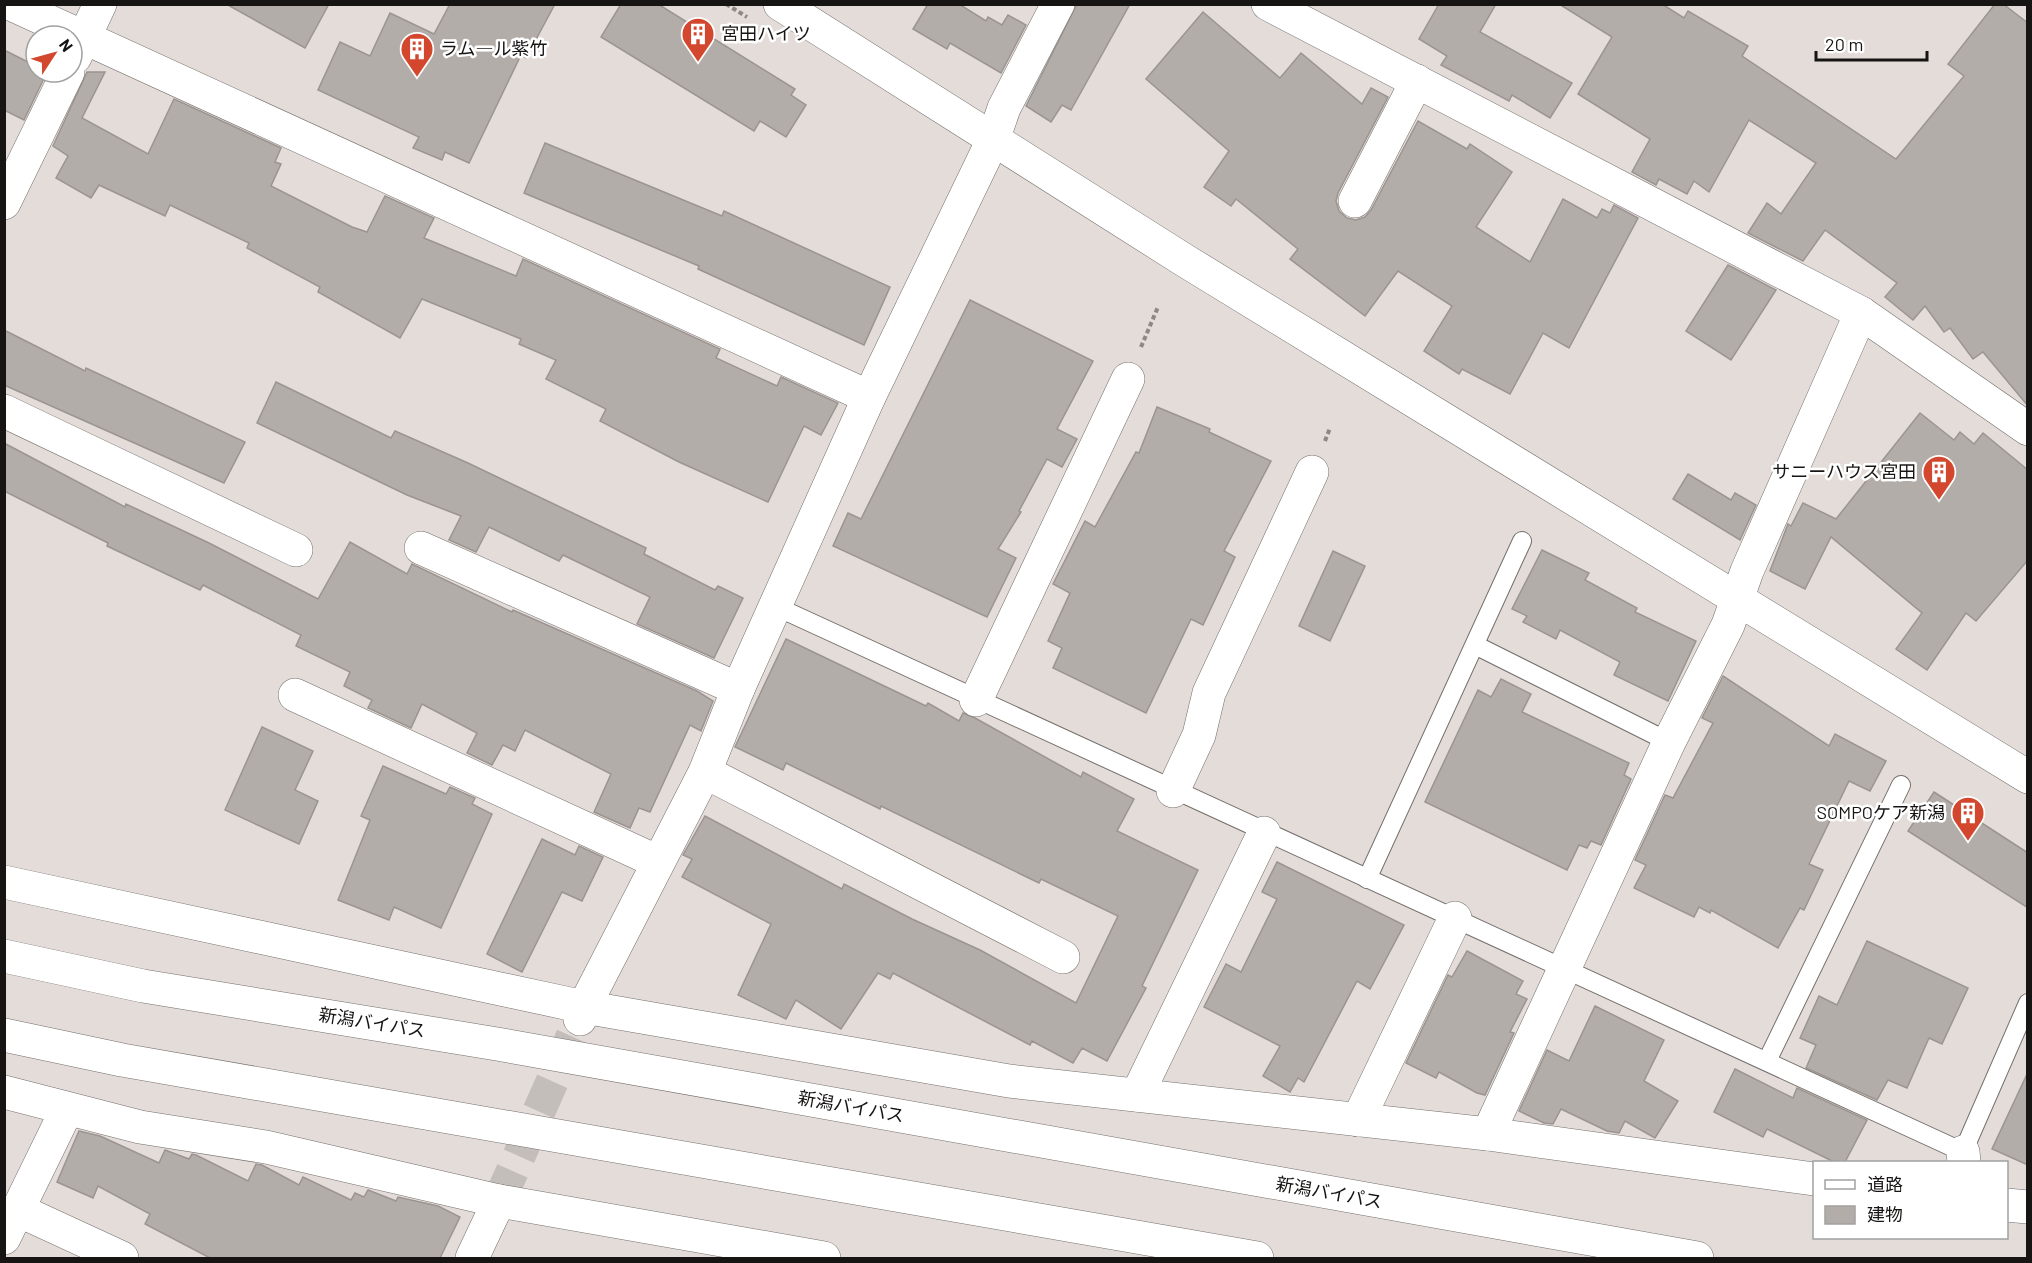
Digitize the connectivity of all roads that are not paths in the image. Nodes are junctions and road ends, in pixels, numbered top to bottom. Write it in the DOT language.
graph roads {
  1 [pos="12,4"];
  2 [pos="100,4"];
  3 [pos="780,4"];
  4 [pos="1058,4"];
  5 [pos="1268,4"];
  6 [pos="40,24"];
  7 [pos="84,38"];
  8 [pos="84,54"];
  9 [pos="1418,81"];
  10 [pos="62,84"];
  11 [pos="993,140"];
  12 [pos="1355,201"];
  13 [pos="4,203"];
  14 [pos="1861,314"];
  15 [pos="1128,379"];
  16 [pos="869,397"];
  17 [pos="4,411"];
  18 [pos="2028,429"];
  19 [pos="1312,472"];
  20 [pos="1522,541"];
  21 [pos="421,548"];
  22 [pos="296,550"];
  23 [pos="1739,600"];
  24 [pos="777,607"];
  25 [pos="1477,646"];
  26 [pos="738,689"];
  27 [pos="296,695"];
  28 [pos="976,700"];
  29 [pos="1669,742"];
  30 [pos="705,772"];
  31 [pos="2028,777"];
  32 [pos="1901,785"];
  33 [pos="1173,791"];
  34 [pos="1264,833"];
  35 [pos="658,862"];
  36 [pos="1367,879"];
  37 [pos="4,882"];
  38 [pos="1455,918"];
  39 [pos="4,939"];
  40 [pos="4,956"];
  41 [pos="1063,957"];
  42 [pos="1565,967"];
  43 [pos="143,986"];
  44 [pos="2028,1003"];
  45 [pos="582,1013"];
  46 [pos="4,1035"];
  47 [pos="1767,1061"];
  48 [pos="4,1092"];
  49 [pos="1137,1095"];
  50 [pos="67,1109"];
  51 [pos="1358,1120"];
  52 [pos="1488,1134"];
  53 [pos="1963,1157"];
  54 [pos="1813,1179"];
  55 [pos="499,1201"];
  56 [pos="2008,1204"];
  57 [pos="2028,1207"];
  58 [pos="11,1224"];
  59 [pos="777,1254"];
  60 [pos="122,1258"];
  61 [pos="472,1258"];
  62 [pos="824,1258"];
  63 [pos="1257,1258"];
  64 [pos="1697,1258"];
  1 -- 6 [label="main road"];
  2 -- 7 [label="main road"];
  3 -- 11 [label="main road"];
  4 -- 11 [label="main road"];
  5 -- 9 [label="main road"];
  8 -- 16 [label="main road"];
  9 -- 12 [label="main road"];
  9 -- 14 [label="main road"];
  10 -- 13 [label="main road"];
  11 -- 16 [label="main road"];
  11 -- 23 [label="main road"];
  14 -- 18 [label="main road"];
  14 -- 23 [label="main road"];
  15 -- 28 [label="main road"];
  16 -- 24 [label="main road"];
  17 -- 22 [label="main road"];
  19 -- 33 [label="main road"];
  20 -- 25 [label="lane"];
  21 -- 26 [label="main road"];
  23 -- 29 [label="main road"];
  23 -- 31 [label="main road"];
  24 -- 26 [label="main road"];
  24 -- 28 [label="lane"];
  25 -- 29 [label="lane"];
  25 -- 36 [label="lane"];
  26 -- 30 [label="main road"];
  27 -- 35 [label="main road"];
  28 -- 33 [label="lane"];
  29 -- 42 [label="main road"];
  30 -- 35 [label="main road"];
  30 -- 41 [label="main road"];
  32 -- 47 [label="lane"];
  33 -- 34 [label="lane"];
  34 -- 36 [label="lane"];
  34 -- 49 [label="main road"];
  35 -- 45 [label="main road"];
  36 -- 38 [label="lane"];
  37 -- 45 [label="main road"];
  38 -- 42 [label="lane"];
  38 -- 51 [label="main road"];
  39 -- 43 [label="main road"];
  40 -- 43 [label="main road, 新潟バイパス"];
  42 -- 47 [label="lane"];
  42 -- 52 [label="main road"];
  43 -- 64 [label="main road, 新潟バイパス"];
  44 -- 53 [label="lane"];
  45 -- 49 [label="main road"];
  46 -- 63 [label="main road"];
  47 -- 53 [label="lane"];
  48 -- 50 [label="main road"];
  49 -- 51 [label="main road"];
  50 -- 55 [label="main road"];
  50 -- 58 [label="main road"];
  51 -- 52 [label="main road"];
  52 -- 54 [label="main road"];
  55 -- 59 [label="main road"];
  55 -- 61 [label="main road"];
  56 -- 57 [label="main road"];
  58 -- 60 [label="main road"];
  59 -- 62 [label="main road"];
}
